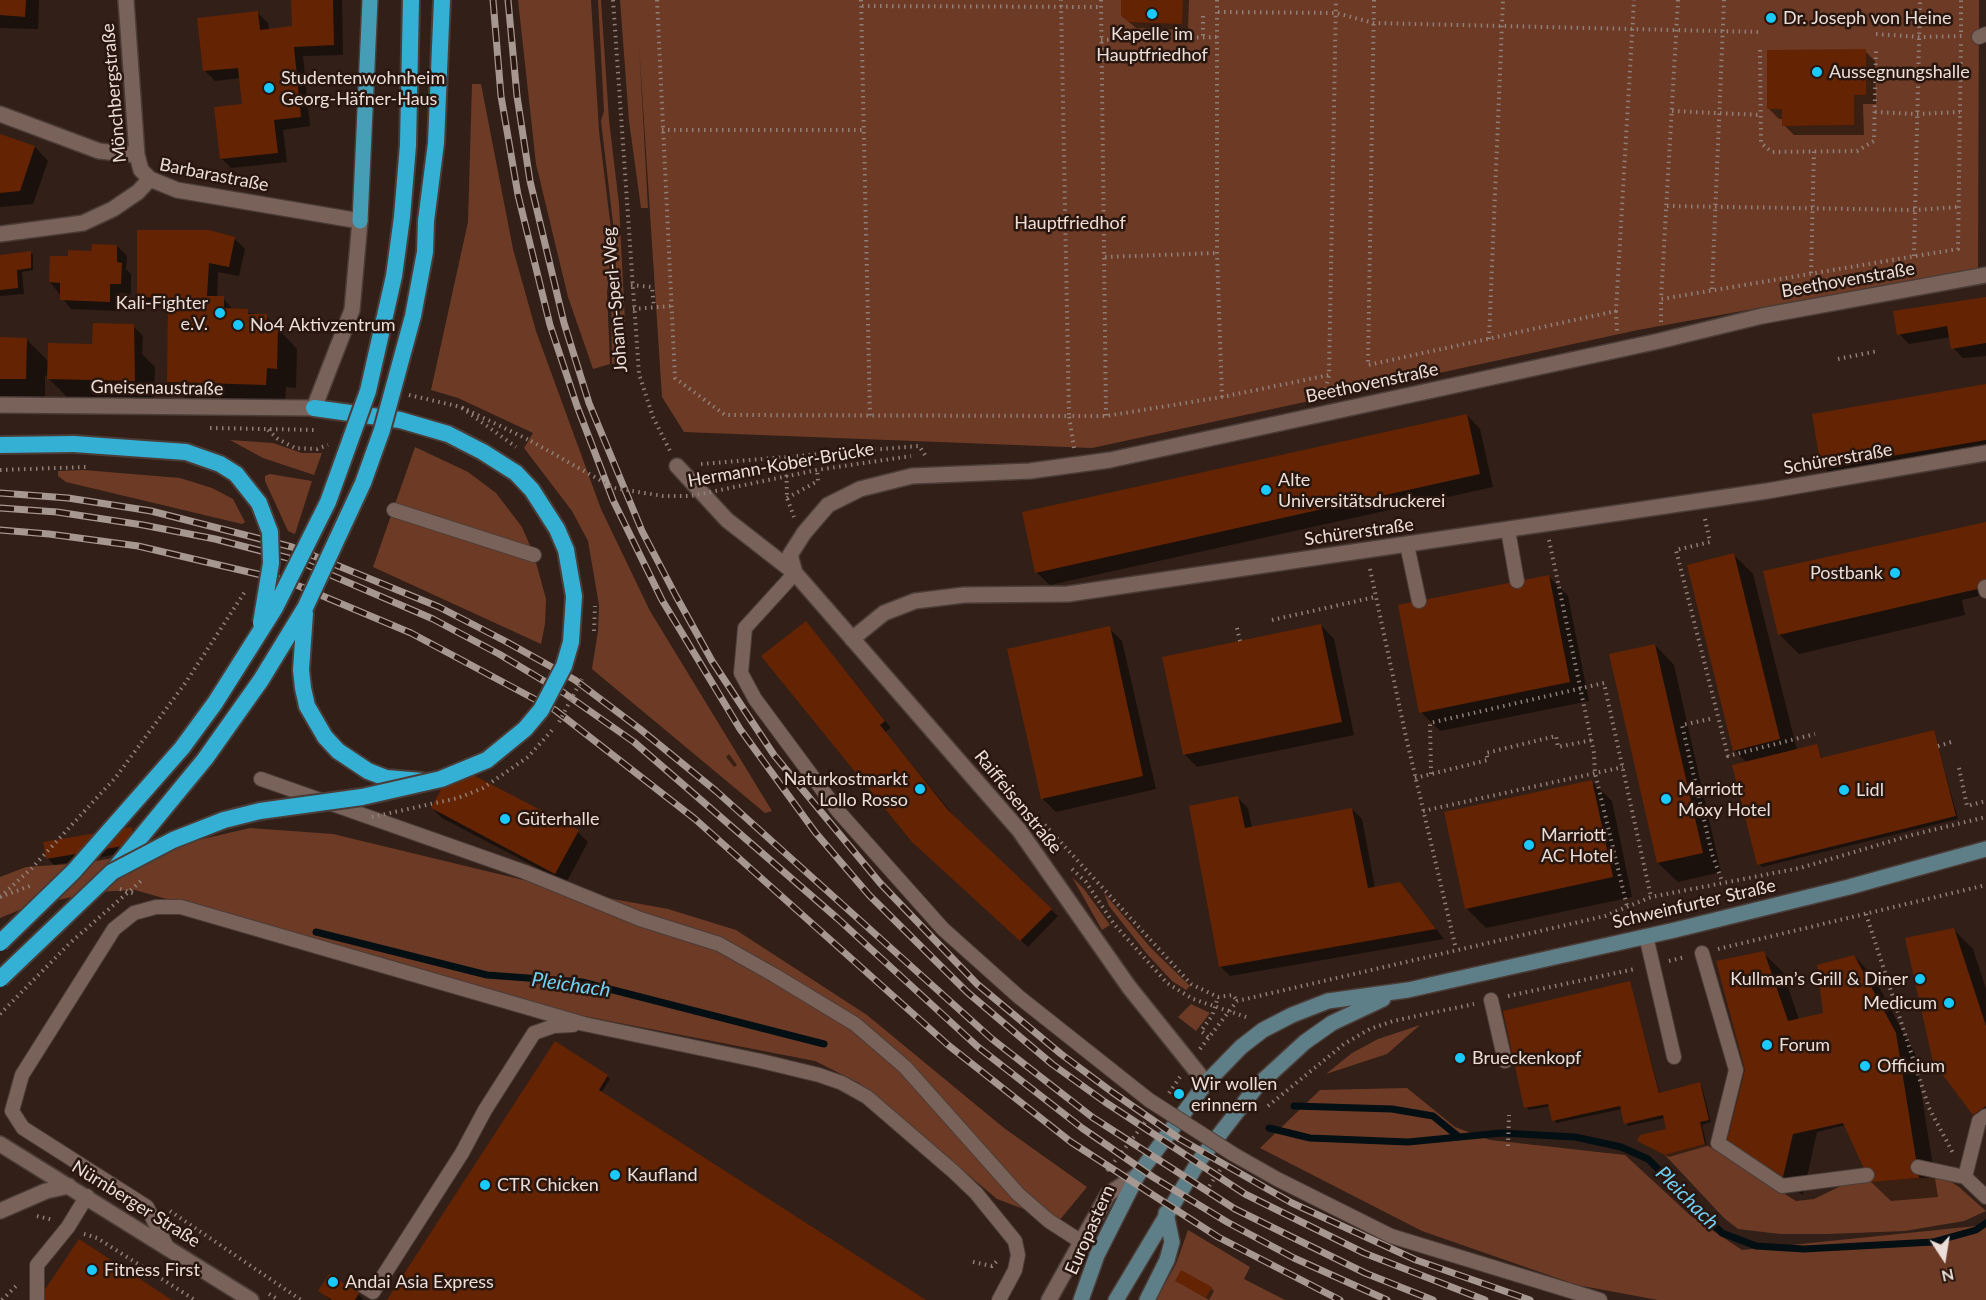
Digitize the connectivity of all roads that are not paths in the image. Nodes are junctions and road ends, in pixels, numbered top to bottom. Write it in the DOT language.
graph roads {
  1 [pos="126,0"];
  2 [pos="370,0"];
  3 [pos="411,0"];
  4 [pos="442,0"];
  5 [pos="0,114"];
  6 [pos="136,155"];
  7 [pos="150,179"];
  8 [pos="360,221"];
  9 [pos="0,234"];
  10 [pos="1986,275"];
  11 [pos="0,405"];
  12 [pos="314,408"];
  13 [pos="0,445"];
  14 [pos="1986,453"];
  15 [pos="677,466"];
  16 [pos="394,510"];
  17 [pos="1508,530"];
  18 [pos="1407,545"];
  19 [pos="534,555"];
  20 [pos="790,555"];
  21 [pos="795,573"];
  22 [pos="1517,582"];
  23 [pos="1419,601"];
  24 [pos="305,608"];
  25 [pos="259,633"];
  26 [pos="852,639"];
  27 [pos="261,778"];
  28 [pos="441,779"];
  29 [pos="1986,849"];
  30 [pos="114,880"];
  31 [pos="1646,936"];
  32 [pos="0,943"];
  33 [pos="1702,953"];
  34 [pos="0,979"];
  35 [pos="1408,990"];
  36 [pos="1491,1000"];
  37 [pos="584,1024"];
  38 [pos="1674,1057"];
  39 [pos="1505,1061"];
  40 [pos="1206,1083"];
  41 [pos="1984,1116"];
  42 [pos="0,1144"];
  43 [pos="1918,1167"];
  44 [pos="1867,1175"];
  45 [pos="1137,1176"];
  46 [pos="1965,1177"];
  47 [pos="69,1185"];
  48 [pos="87,1196"];
  49 [pos="1986,1197"];
  50 [pos="0,1211"];
  51 [pos="1166,1213"];
  52 [pos="1080,1241"];
  53 [pos="166,1245"];
  54 [pos="362,1285"];
  55 [pos="1051,1297"];
  56 [pos="37,1300"];
  57 [pos="251,1300"];
  58 [pos="999,1300"];
  59 [pos="1081,1300"];
  60 [pos="1116,1300"];
  61 [pos="1147,1300"];
  62 [pos="1600,1300"];
  1 -- 6 [label="street, Mönchbergstraße"];
  2 -- 8 [label="main road"];
  3 -- 25 [label="highway, bridge"];
  4 -- 24 [label="highway, bridge"];
  5 -- 6 [label="street"];
  6 -- 7 [label="street, Mönchbergstraße"];
  7 -- 8 [label="street, Barbarastraße"];
  7 -- 9 [label="street, Barbarastraße"];
  8 -- 12 [label="street"];
  10 -- 20 [label="street, Beethovenstraße"];
  11 -- 12 [label="street, Gneisenaustraße"];
  12 -- 28 [label="highway, bridge"];
  13 -- 25 [label="highway, bridge"];
  14 -- 17 [label="street, Schürerstraße"];
  15 -- 21 [label="street"];
  16 -- 19 [label="lane"];
  17 -- 18 [label="street, Schürerstraße"];
  17 -- 22 [label="lane"];
  18 -- 23 [label="lane"];
  18 -- 26 [label="street, Schürerstraße"];
  20 -- 21 [label="street, Raiffeisenstraße"];
  21 -- 26 [label="street, Raiffeisenstraße"];
  21 -- 62 [label="lane, bridge"];
  24 -- 28 [label="highway, bridge"];
  24 -- 30 [label="highway, bridge"];
  25 -- 32 [label="highway, bridge"];
  26 -- 40 [label="street, Raiffeisenstraße"];
  27 -- 52 [label="lane"];
  28 -- 30 [label="highway, bridge"];
  29 -- 31 [label="main road, Schweinfurter Straße"];
  30 -- 34 [label="highway, bridge"];
  31 -- 35 [label="main road, Schweinfurter Straße"];
  31 -- 38 [label="lane"];
  33 -- 44 [label="lane"];
  35 -- 40 [label="main road, Schweinfurter Straße"];
  35 -- 51 [label="main road, Schweinfurter Straße"];
  36 -- 39 [label="lane"];
  37 -- 53 [label="lane"];
  37 -- 54 [label="lane"];
  37 -- 58 [label="lane"];
  40 -- 45 [label="main road, Schweinfurter Straße"];
  41 -- 46 [label="lane"];
  42 -- 47 [label="street, Nürnberger Straße"];
  43 -- 46 [label="lane"];
  45 -- 52 [label="street, Schweinfurter Straße"];
  45 -- 59 [label="main road, Europastern"];
  46 -- 49 [label="lane"];
  47 -- 48 [label="street, Nürnberger Straße"];
  47 -- 50 [label="street"];
  48 -- 53 [label="street, Nürnberger Straße"];
  48 -- 56 [label="lane"];
  51 -- 60 [label="main road"];
  51 -- 61 [label="main road"];
  52 -- 55 [label="street, Schweinfurter Straße"];
  53 -- 57 [label="street, Nürnberger Straße"];
}
